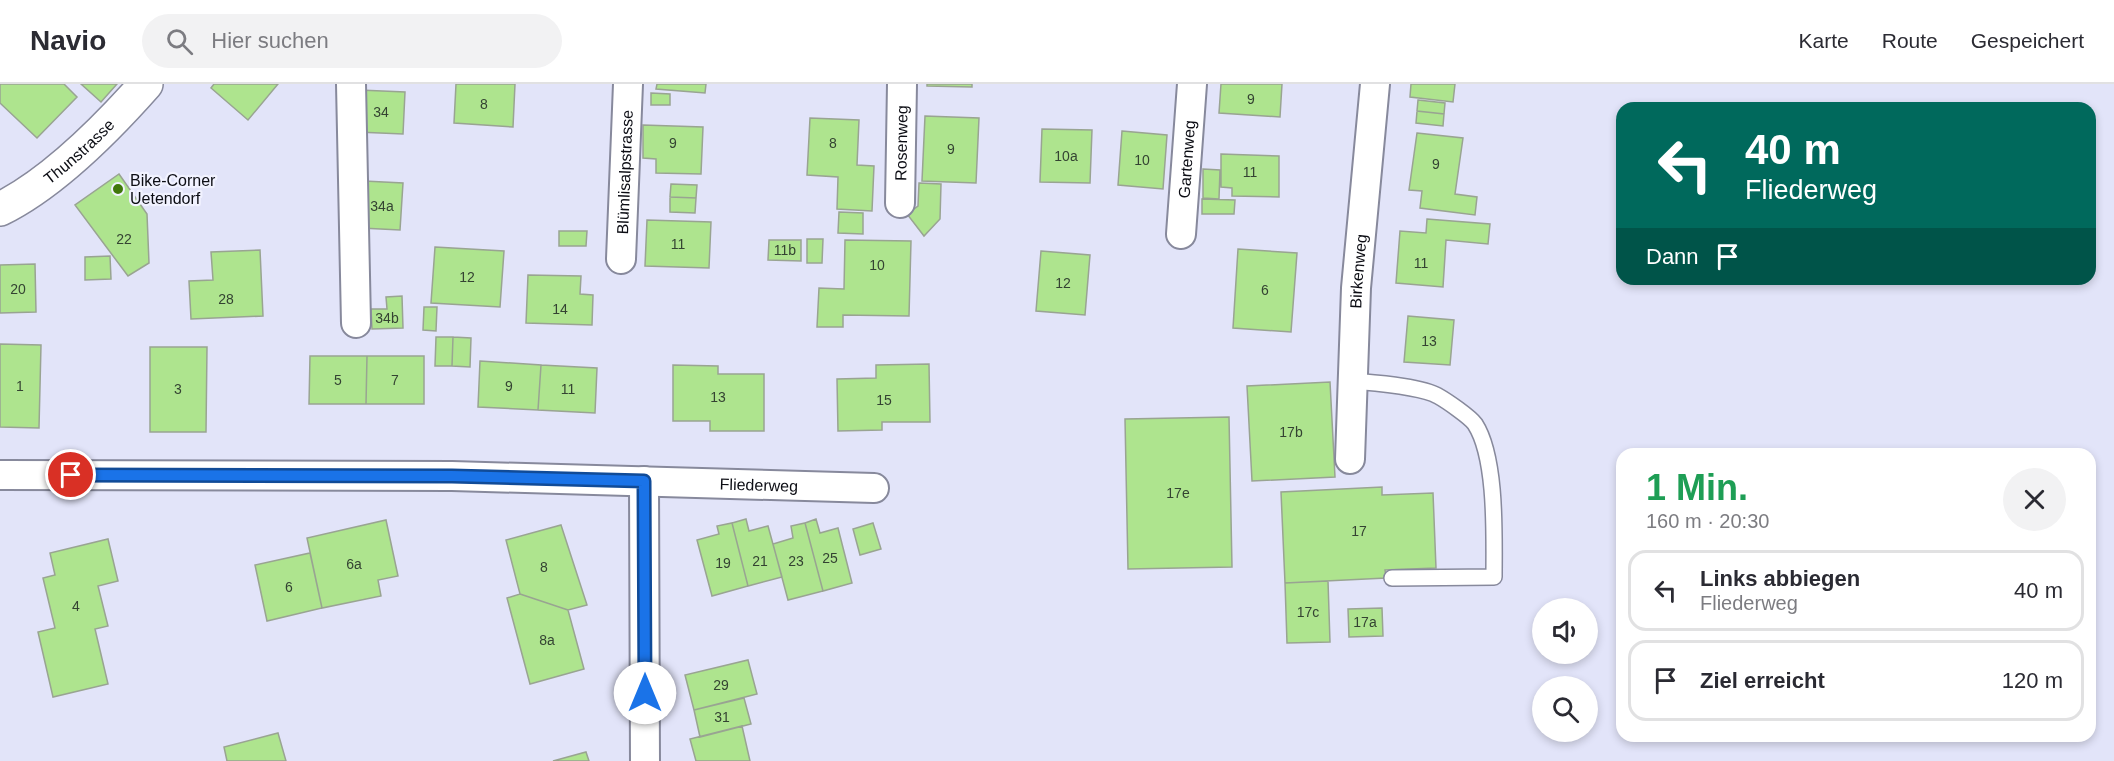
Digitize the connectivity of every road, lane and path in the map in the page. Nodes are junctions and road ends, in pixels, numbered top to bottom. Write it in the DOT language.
graph roads {
  1 [pos="146,84"];
  2 [pos="351,84"];
  3 [pos="628,84"];
  4 [pos="902,84"];
  5 [pos="1192,84"];
  6 [pos="1375,84"];
  7 [pos="900,203"];
  8 [pos="0,208"];
  9 [pos="1181,234"];
  10 [pos="621,259"];
  11 [pos="356,323"];
  12 [pos="1353,381"];
  13 [pos="1350,459"];
  14 [pos="0,475"];
  15 [pos="644,481"];
  16 [pos="874,488"];
  17 [pos="1392,578"];
  18 [pos="645,761"];
  1 -- 8 [label="main road, Thunstrasse"];
  2 -- 11 [label="street"];
  3 -- 10 [label="street, Blümlisalpstrasse"];
  4 -- 7 [label="street, Rosenweg"];
  5 -- 9 [label="street, Gartenweg"];
  6 -- 12 [label="street, Birkenweg"];
  12 -- 13 [label="street, Birkenweg"];
  12 -- 17 [label="lane"];
  14 -- 15 [label="street, Fliederweg"];
  15 -- 16 [label="street, Fliederweg"];
  15 -- 18 [label="street"];
}
